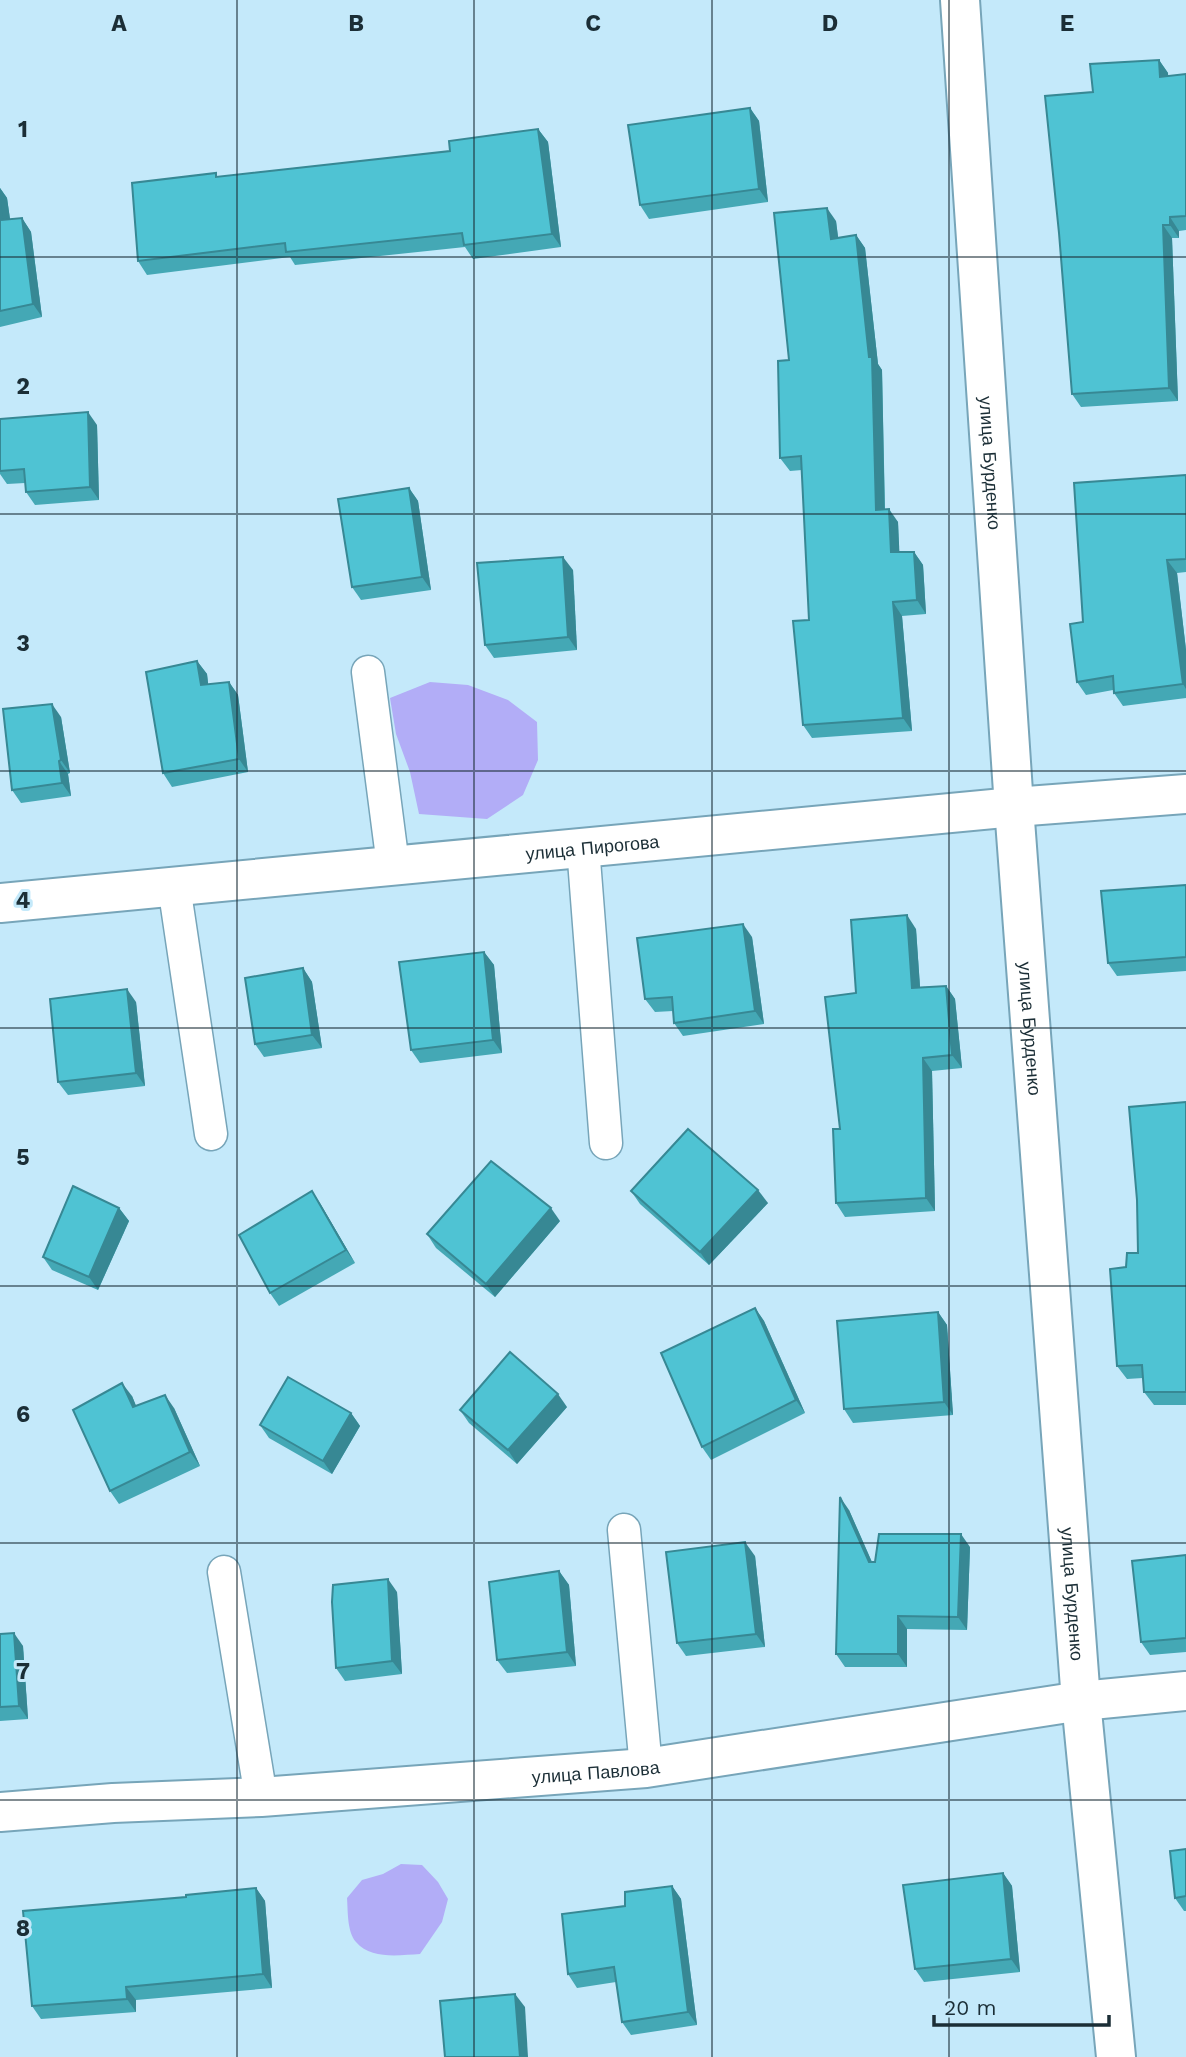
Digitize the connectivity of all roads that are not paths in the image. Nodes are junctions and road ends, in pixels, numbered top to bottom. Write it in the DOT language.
graph roads {
  1 [pos="960,0"];
  2 [pos="368,672"];
  3 [pos="1186,794"];
  4 [pos="1014,807"];
  5 [pos="583,847"];
  6 [pos="393,866"];
  7 [pos="174,886"];
  8 [pos="0,902"];
  9 [pos="211,1134"];
  10 [pos="606,1143"];
  11 [pos="624,1530"];
  12 [pos="224,1572"];
  13 [pos="1186,1691"];
  14 [pos="1081,1702"];
  15 [pos="646,1768"];
  16 [pos="261,1797"];
  17 [pos="0,1812"];
  18 [pos="1116,2057"];
  1 -- 4 [label="street, улица Бурденко"];
  2 -- 6 [label="lane"];
  3 -- 4 [label="street, улица Пирогова"];
  4 -- 5 [label="street, улица Пирогова"];
  4 -- 14 [label="street, улица Бурденко"];
  5 -- 6 [label="street, улица Пирогова"];
  5 -- 10 [label="lane"];
  6 -- 7 [label="street, улица Пирогова"];
  7 -- 8 [label="street, улица Пирогова"];
  7 -- 9 [label="lane"];
  11 -- 15 [label="lane"];
  12 -- 16 [label="lane"];
  13 -- 14 [label="street, улица Павлова"];
  14 -- 15 [label="street, улица Павлова"];
  14 -- 18 [label="street, улица Бурденко"];
  15 -- 16 [label="street, улица Павлова"];
  16 -- 17 [label="street, улица Павлова"];
}
